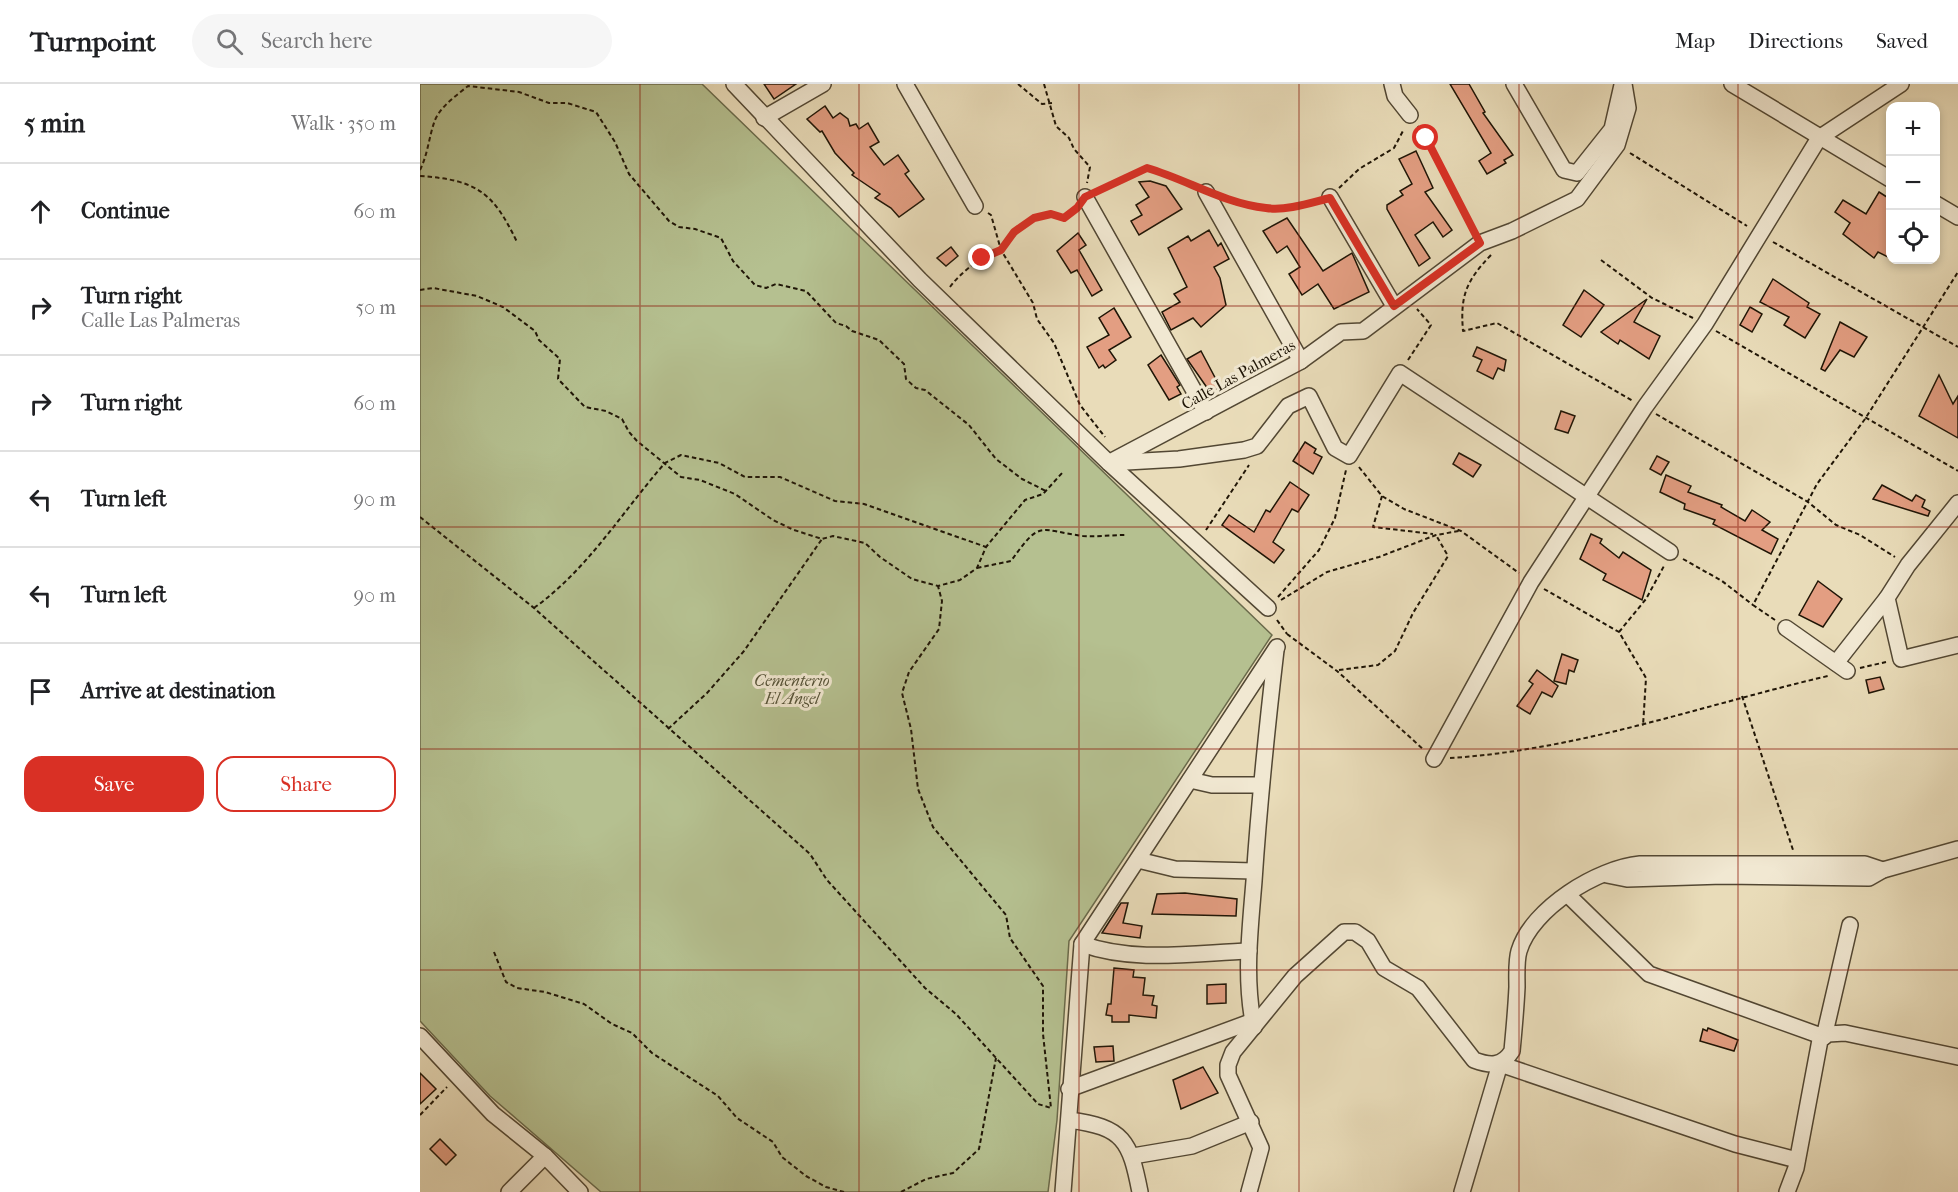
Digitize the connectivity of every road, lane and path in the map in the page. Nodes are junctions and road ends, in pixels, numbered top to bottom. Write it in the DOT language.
graph roads {
  1 [pos="734,84"];
  2 [pos="823,84"];
  3 [pos="905,84"];
  4 [pos="1018,84"];
  5 [pos="1044,84"];
  6 [pos="1392,84"];
  7 [pos="1514,84"];
  8 [pos="1623,84"];
  9 [pos="1732,84"];
  10 [pos="1900,84"];
  11 [pos="468,85"];
  12 [pos="1052,103"];
  13 [pos="1410,115"];
  14 [pos="764,118"];
  15 [pos="1819,138"];
  16 [pos="1617,145"];
  17 [pos="420,170"];
  18 [pos="420,176"];
  19 [pos="1886,177"];
  20 [pos="1206,192"];
  21 [pos="1085,197"];
  22 [pos="1330,198"];
  23 [pos="975,206"];
  24 [pos="1940,207"];
  25 [pos="1958,217"];
  26 [pos="1512,231"];
  27 [pos="1760,234"];
  28 [pos="517,242"];
  29 [pos="1480,243"];
  30 [pos="1001,250"];
  31 [pos="1601,260"];
  32 [pos="1958,273"];
  33 [pos="1420,285"];
  34 [pos="420,290"];
  35 [pos="942,299"];
  36 [pos="1394,306"];
  37 [pos="1705,324"];
  38 [pos="1923,328"];
  39 [pos="1958,347"];
  40 [pos="1301,361"];
  41 [pos="1400,373"];
  42 [pos="1645,407"];
  43 [pos="1206,412"];
  44 [pos="1865,419"];
  45 [pos="1257,446"];
  46 [pos="1349,456"];
  47 [pos="665,463"];
  48 [pos="1109,463"];
  49 [pos="1958,471"];
  50 [pos="1063,472"];
  51 [pos="1046,491"];
  52 [pos="1382,496"];
  53 [pos="1588,497"];
  54 [pos="1808,502"];
  55 [pos="1958,503"];
  56 [pos="420,517"];
  57 [pos="1461,531"];
  58 [pos="1126,535"];
  59 [pos="1436,535"];
  60 [pos="822,539"];
  61 [pos="1200,544"];
  62 [pos="986,547"];
  63 [pos="1670,552"];
  64 [pos="1908,565"];
  65 [pos="977,568"];
  66 [pos="1531,582"];
  67 [pos="938,586"];
  68 [pos="1887,598"];
  69 [pos="1753,604"];
  70 [pos="534,608"];
  71 [pos="1268,608"];
  72 [pos="1786,627"];
  73 [pos="1619,632"];
  74 [pos="1287,634"];
  75 [pos="1958,645"];
  76 [pos="1277,647"];
  77 [pos="1901,659"];
  78 [pos="1842,667"];
  79 [pos="1337,671"];
  80 [pos="1741,696"];
  81 [pos="1643,726"];
  82 [pos="669,729"];
  83 [pos="1434,759"];
  84 [pos="1190,780"];
  85 [pos="1260,785"];
  86 [pos="1958,849"];
  87 [pos="1138,860"];
  88 [pos="1798,864"];
  89 [pos="1883,870"];
  90 [pos="1254,871"];
  91 [pos="1607,875"];
  92 [pos="1568,894"];
  93 [pos="1850,925"];
  94 [pos="1082,944"];
  95 [pos="1249,951"];
  96 [pos="494,952"];
  97 [pos="1254,1024"];
  98 [pos="420,1036"];
  99 [pos="1824,1037"];
  100 [pos="1958,1057"];
  101 [pos="996,1058"];
  102 [pos="1500,1064"];
  103 [pos="458,1077"];
  104 [pos="1069,1089"];
  105 [pos="420,1115"];
  106 [pos="1069,1120"];
  107 [pos="1251,1122"];
  108 [pos="545,1156"];
  109 [pos="1133,1156"];
  110 [pos="1797,1160"];
  111 [pos="509,1192"];
  112 [pos="580,1192"];
  113 [pos="844,1192"];
  114 [pos="901,1192"];
  115 [pos="1063,1192"];
  116 [pos="1140,1192"];
  117 [pos="1249,1192"];
  118 [pos="1463,1192"];
  119 [pos="1787,1192"];
  1 -- 14 [label="street"];
  2 -- 14 [label="street"];
  3 -- 23 [label="street"];
  4 -- 12 [label="path"];
  5 -- 12 [label="path"];
  6 -- 13 [label="street"];
  7 -- 8 [label="street"];
  8 -- 16 [label="street, Calle Las Palmeras"];
  9 -- 15 [label="street"];
  10 -- 15 [label="street"];
  11 -- 17 [label="path"];
  11 -- 51 [label="path"];
  12 -- 21 [label="path"];
  13 -- 22 [label="path"];
  13 -- 29 [label="path"];
  14 -- 35 [label="street"];
  15 -- 19 [label="street"];
  15 -- 27 [label="street"];
  16 -- 26 [label="street, Calle Las Palmeras"];
  16 -- 27 [label="path"];
  18 -- 28 [label="path"];
  20 -- 21 [label="path"];
  20 -- 22 [label="path"];
  20 -- 40 [label="street"];
  21 -- 30 [label="path"];
  21 -- 43 [label="street"];
  22 -- 36 [label="street"];
  23 -- 30 [label="path"];
  24 -- 25 [label="street"];
  26 -- 29 [label="street, Calle Las Palmeras"];
  26 -- 42 [label="path"];
  27 -- 37 [label="street"];
  27 -- 38 [label="path"];
  29 -- 33 [label="street, Calle Las Palmeras"];
  30 -- 35 [label="path"];
  30 -- 48 [label="path"];
  31 -- 37 [label="path"];
  32 -- 38 [label="path"];
  33 -- 36 [label="street, Calle Las Palmeras"];
  33 -- 41 [label="path"];
  34 -- 47 [label="path"];
  35 -- 48 [label="street"];
  36 -- 40 [label="street, Calle Las Palmeras"];
  37 -- 42 [label="street"];
  37 -- 44 [label="path"];
  38 -- 39 [label="path"];
  38 -- 44 [label="path"];
  40 -- 43 [label="street, Calle Las Palmeras"];
  41 -- 46 [label="street"];
  41 -- 53 [label="street"];
  42 -- 53 [label="street"];
  42 -- 54 [label="path"];
  43 -- 48 [label="street, Calle Las Palmeras"];
  44 -- 49 [label="path"];
  44 -- 54 [label="path"];
  45 -- 46 [label="street"];
  45 -- 48 [label="street"];
  45 -- 61 [label="path"];
  46 -- 52 [label="path"];
  46 -- 71 [label="path"];
  47 -- 60 [label="path"];
  47 -- 62 [label="path"];
  47 -- 70 [label="path"];
  48 -- 61 [label="street"];
  50 -- 51 [label="path"];
  51 -- 62 [label="path"];
  52 -- 57 [label="path"];
  52 -- 59 [label="path"];
  53 -- 63 [label="street"];
  53 -- 66 [label="street"];
  54 -- 64 [label="path"];
  54 -- 69 [label="path"];
  55 -- 64 [label="street"];
  56 -- 70 [label="path"];
  57 -- 59 [label="path"];
  57 -- 66 [label="path"];
  58 -- 65 [label="path"];
  59 -- 71 [label="path"];
  59 -- 79 [label="path"];
  60 -- 67 [label="path"];
  60 -- 82 [label="path"];
  61 -- 71 [label="street"];
  62 -- 65 [label="path"];
  63 -- 69 [label="path"];
  63 -- 73 [label="path"];
  64 -- 68 [label="street"];
  65 -- 67 [label="path"];
  66 -- 73 [label="path"];
  66 -- 83 [label="street"];
  67 -- 101 [label="path"];
  68 -- 77 [label="street"];
  68 -- 78 [label="street"];
  69 -- 72 [label="path"];
  70 -- 82 [label="path"];
  71 -- 74 [label="path"];
  72 -- 78 [label="street"];
  73 -- 81 [label="path"];
  74 -- 76 [label="path"];
  74 -- 79 [label="path"];
  75 -- 77 [label="street"];
  76 -- 84 [label="street"];
  76 -- 85 [label="street"];
  77 -- 78 [label="path"];
  78 -- 80 [label="path"];
  79 -- 83 [label="path"];
  80 -- 81 [label="path"];
  80 -- 88 [label="path"];
  81 -- 83 [label="path"];
  82 -- 101 [label="path"];
  84 -- 85 [label="street"];
  84 -- 87 [label="street"];
  85 -- 90 [label="street"];
  86 -- 89 [label="street"];
  87 -- 90 [label="street"];
  87 -- 94 [label="street"];
  88 -- 89 [label="street"];
  88 -- 91 [label="street"];
  89 -- 91 [label="street"];
  90 -- 95 [label="street"];
  91 -- 92 [label="street"];
  92 -- 99 [label="street"];
  92 -- 102 [label="street"];
  93 -- 99 [label="street"];
  94 -- 95 [label="street"];
  94 -- 104 [label="street"];
  95 -- 97 [label="street"];
  96 -- 113 [label="path"];
  97 -- 102 [label="street"];
  97 -- 104 [label="street"];
  97 -- 107 [label="street"];
  98 -- 103 [label="street"];
  99 -- 100 [label="street"];
  99 -- 110 [label="street"];
  101 -- 114 [label="path"];
  102 -- 110 [label="street"];
  102 -- 118 [label="street"];
  103 -- 105 [label="path"];
  103 -- 108 [label="street"];
  104 -- 106 [label="street"];
  106 -- 109 [label="street"];
  106 -- 115 [label="street"];
  107 -- 109 [label="street"];
  107 -- 117 [label="street"];
  108 -- 111 [label="street"];
  108 -- 112 [label="street"];
  109 -- 116 [label="street"];
  110 -- 119 [label="street"];
}
